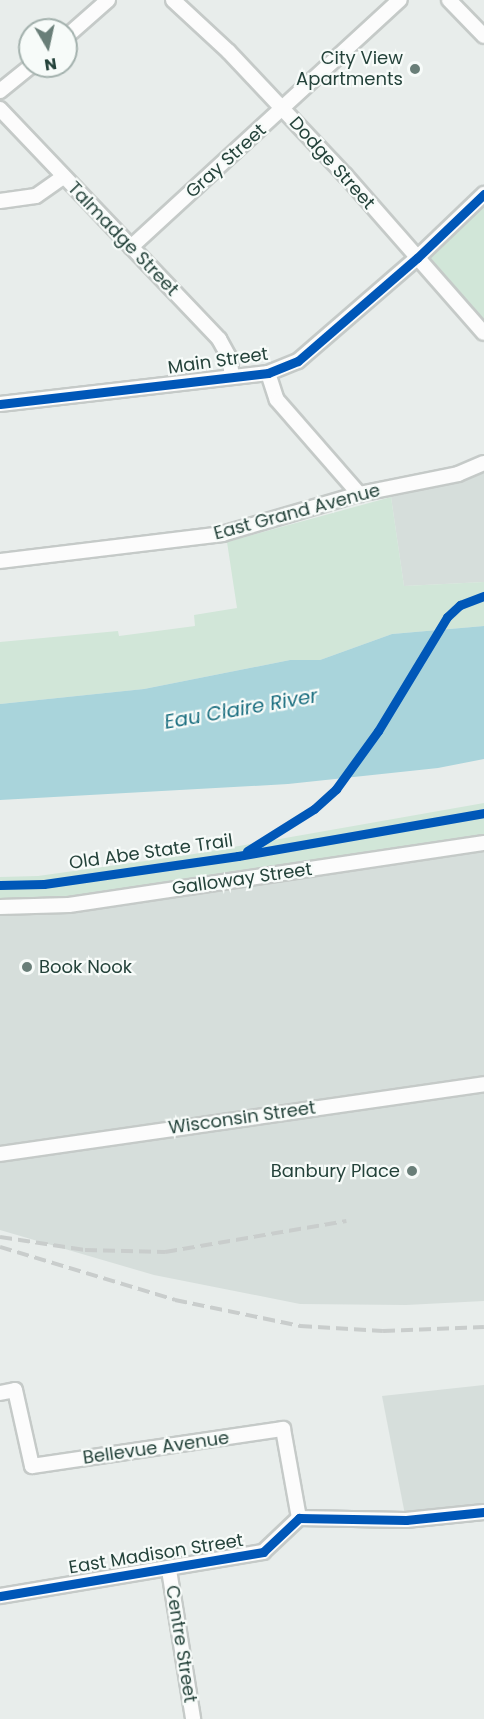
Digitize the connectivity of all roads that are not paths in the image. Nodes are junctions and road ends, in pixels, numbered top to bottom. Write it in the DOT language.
graph roads {
  1 [pos="108,0"];
  2 [pos="173,0"];
  3 [pos="400,0"];
  4 [pos="450,0"];
  5 [pos="78,26"];
  6 [pos="484,36"];
  7 [pos="18,76"];
  8 [pos="0,91"];
  9 [pos="0,109"];
  10 [pos="283,110"];
  11 [pos="63,177"];
  12 [pos="484,194"];
  13 [pos="0,201"];
  14 [pos="131,247"];
  15 [pos="417,258"];
  16 [pos="484,333"];
  17 [pos="268,373"];
  18 [pos="232,377"];
  19 [pos="0,404"];
  20 [pos="484,463"];
  21 [pos="359,494"];
  22 [pos="0,561"];
  23 [pos="484,843"];
  24 [pos="0,908"];
  25 [pos="484,1084"];
  26 [pos="0,1154"];
  27 [pos="0,1393"];
  28 [pos="484,1512"];
  29 [pos="299,1518"];
  30 [pos="169,1570"];
  31 [pos="0,1596"];
  32 [pos="193,1719"];
  1 -- 5 [label="street"];
  2 -- 10 [label="street, Dodge Street"];
  3 -- 10 [label="street, Gray Street"];
  4 -- 6 [label="street"];
  7 -- 8 [label="street"];
  9 -- 11 [label="street, Talmadge Street"];
  10 -- 14 [label="street, Gray Street"];
  10 -- 15 [label="street, Dodge Street"];
  11 -- 13 [label="street"];
  11 -- 14 [label="street, Talmadge Street"];
  12 -- 15 [label="street, Main Street"];
  14 -- 18 [label="street, Talmadge Street"];
  15 -- 16 [label="street, Dodge Street"];
  15 -- 17 [label="street, Main Street"];
  17 -- 18 [label="street, Main Street"];
  17 -- 21 [label="street"];
  18 -- 19 [label="street, Main Street"];
  20 -- 21 [label="street, East Grand Avenue"];
  21 -- 22 [label="street, East Grand Avenue"];
  23 -- 24 [label="street, Galloway Street"];
  25 -- 26 [label="street, Wisconsin Street"];
  27 -- 29 [label="street, Bellevue Avenue"];
  28 -- 29 [label="street"];
  29 -- 30 [label="street, East Madison Street"];
  30 -- 31 [label="street, East Madison Street"];
  30 -- 32 [label="street, Centre Street"];
}
